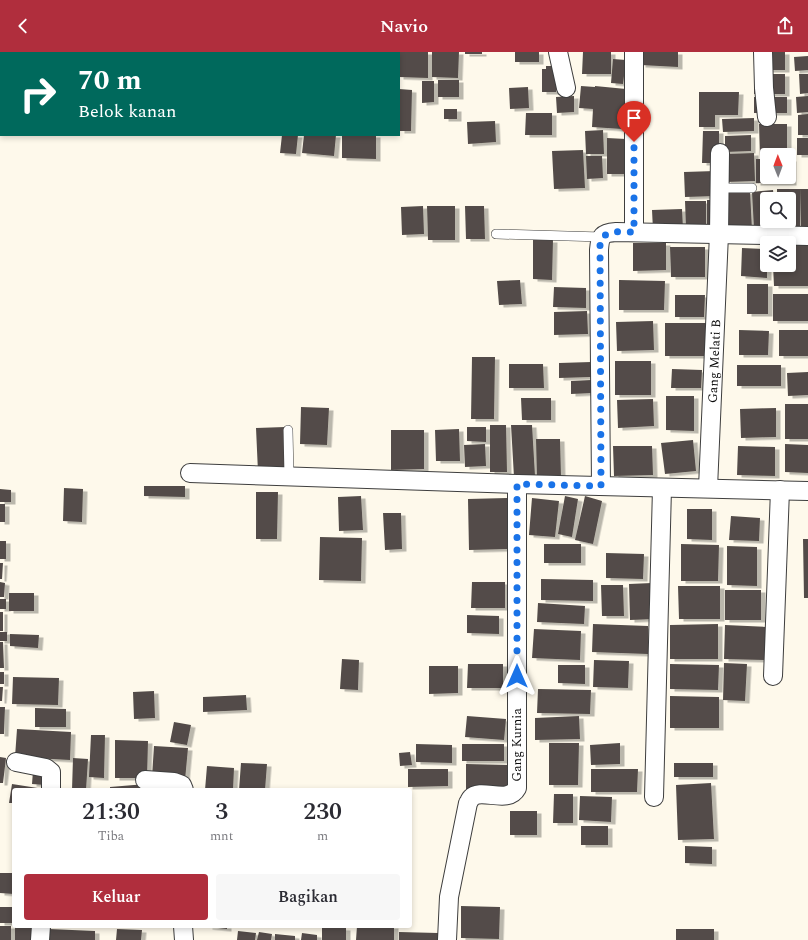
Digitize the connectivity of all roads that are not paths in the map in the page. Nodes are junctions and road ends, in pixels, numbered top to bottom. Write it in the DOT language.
graph roads {
  1 [pos="558,52"];
  2 [pos="634,52"];
  3 [pos="763,52"];
  4 [pos="566,88"];
  5 [pos="767,117"];
  6 [pos="720,153"];
  7 [pos="719,188"];
  8 [pos="752,188"];
  9 [pos="634,232"];
  10 [pos="496,234"];
  11 [pos="719,234"];
  12 [pos="602,236"];
  13 [pos="808,236"];
  14 [pos="288,430"];
  15 [pos="190,473"];
  16 [pos="289,476"];
  17 [pos="517,484"];
  18 [pos="601,486"];
  19 [pos="662,488"];
  20 [pos="708,488"];
  21 [pos="780,490"];
  22 [pos="808,491"];
  23 [pos="773,676"];
  24 [pos="16,762"];
  25 [pos="145,780"];
  26 [pos="51,788"];
  27 [pos="183,788"];
  28 [pos="654,797"];
  29 [pos="41,928"];
  30 [pos="183,928"];
  31 [pos="40,940"];
  32 [pos="184,940"];
  33 [pos="447,940"];
  1 -- 4 [label="street"];
  2 -- 9 [label="street"];
  3 -- 5 [label="street"];
  6 -- 7 [label="street, Gang Melati B"];
  7 -- 8 [label="lane"];
  7 -- 11 [label="street, Gang Melati B"];
  9 -- 11 [label="street"];
  9 -- 12 [label="street"];
  10 -- 12 [label="lane"];
  11 -- 13 [label="street"];
  11 -- 20 [label="street, Gang Melati B"];
  12 -- 18 [label="street"];
  14 -- 16 [label="lane"];
  15 -- 16 [label="street"];
  16 -- 17 [label="street"];
  17 -- 18 [label="street"];
  17 -- 33 [label="street, Gang Kurnia"];
  18 -- 19 [label="street"];
  19 -- 20 [label="street"];
  19 -- 28 [label="street"];
  20 -- 21 [label="street"];
  21 -- 22 [label="street"];
  21 -- 23 [label="street"];
  24 -- 26 [label="street"];
  25 -- 27 [label="street"];
  29 -- 31 [label="street"];
  30 -- 32 [label="street"];
}
